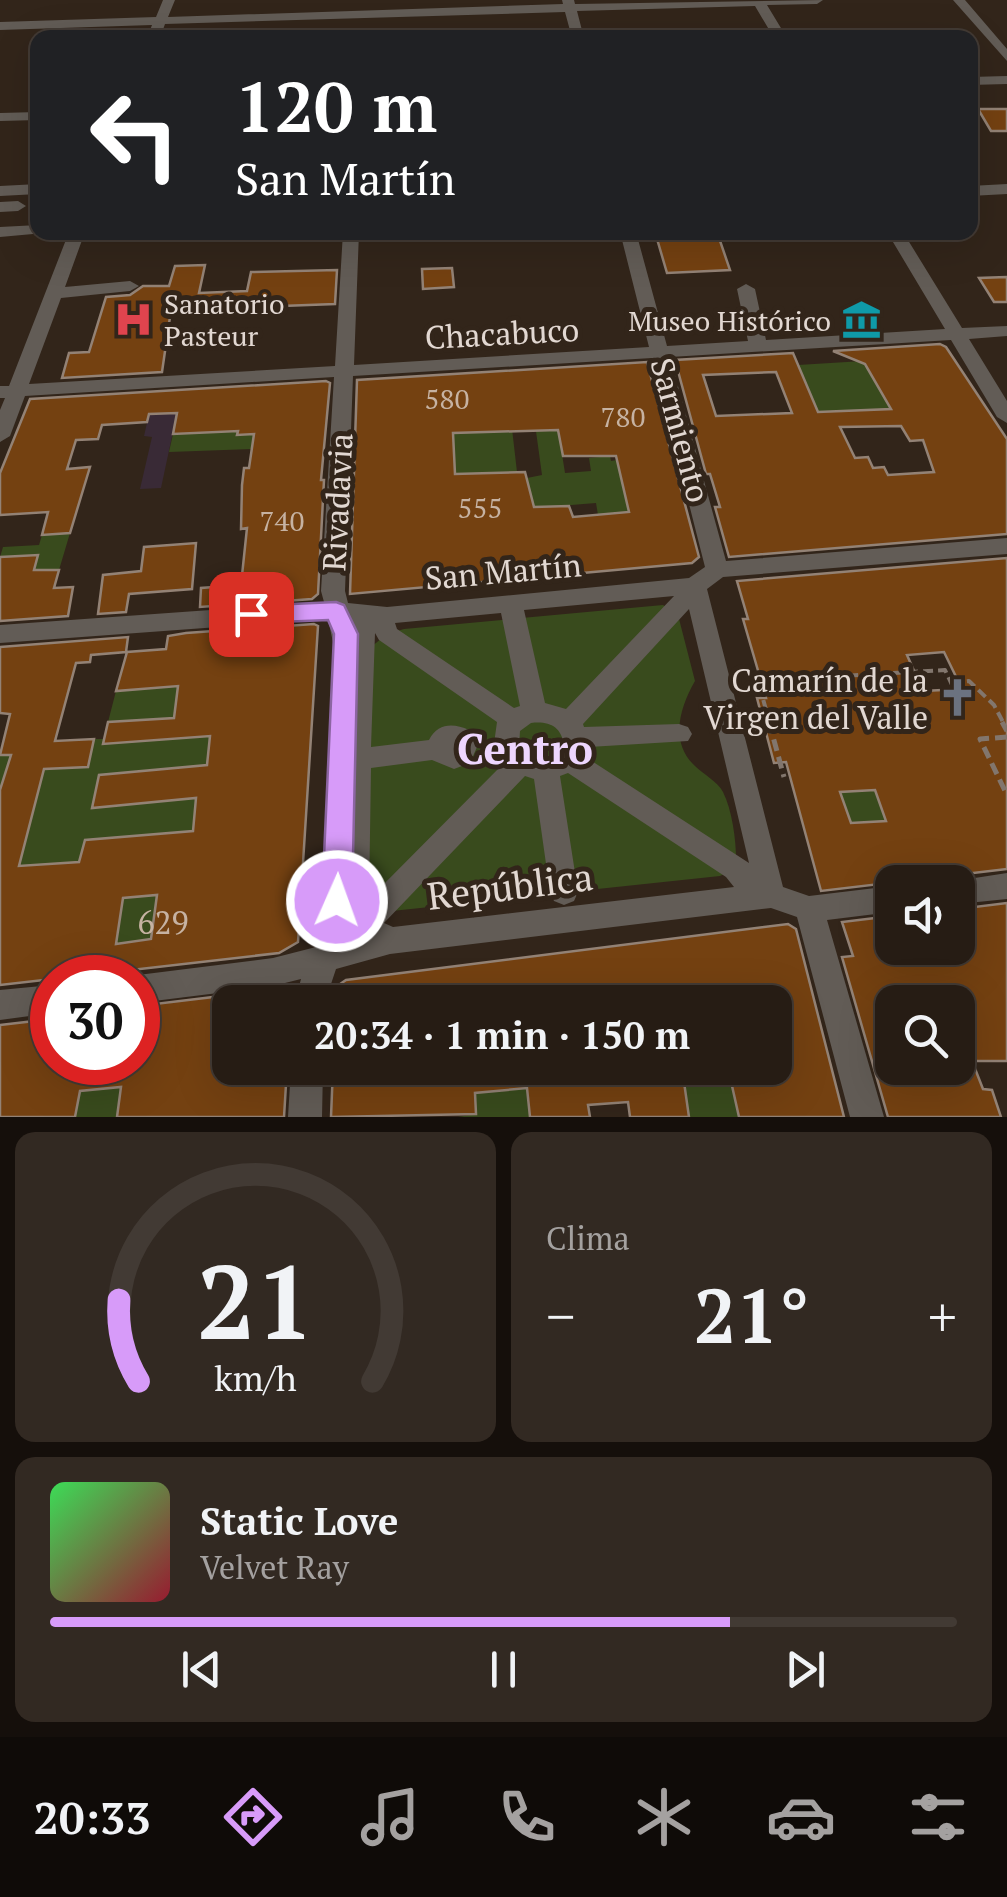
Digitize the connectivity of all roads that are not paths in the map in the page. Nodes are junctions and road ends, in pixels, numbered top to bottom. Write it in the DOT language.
graph roads {
  1 [pos="169,0"];
  2 [pos="817,0"];
  3 [pos="959,0"];
  4 [pos="759,1"];
  5 [pos="569,4"];
  6 [pos="364,13"];
  7 [pos="160,21"];
  8 [pos="0,26"];
  9 [pos="156,30"];
  10 [pos="576,30"];
  11 [pos="776,30"];
  12 [pos="1007,57"];
  13 [pos="1007,80"];
  14 [pos="978,81"];
  15 [pos="30,116"];
  16 [pos="0,117"];
  17 [pos="1007,189"];
  18 [pos="978,191"];
  19 [pos="30,192"];
  20 [pos="6,200"];
  21 [pos="30,230"];
  22 [pos="0,232"];
  23 [pos="73,240"];
  24 [pos="351,240"];
  25 [pos="630,240"];
  26 [pos="900,240"];
  27 [pos="130,286"];
  28 [pos="746,288"];
  29 [pos="54,292"];
  30 [pos="1007,330"];
  31 [pos="954,334"];
  32 [pos="758,347"];
  33 [pos="662,354"];
  34 [pos="343,372"];
  35 [pos="9,391"];
  36 [pos="1007,417"];
  37 [pos="0,436"];
  38 [pos="1007,546"];
  39 [pos="717,570"];
  40 [pos="689,594"];
  41 [pos="511,603"];
  42 [pos="336,611"];
  43 [pos="386,619"];
  44 [pos="0,634"];
  45 [pos="678,734"];
  46 [pos="541,741"];
  47 [pos="368,758"];
  48 [pos="1007,886"];
  49 [pos="975,890"];
  50 [pos="761,891"];
  51 [pos="564,892"];
  52 [pos="875,901"];
  53 [pos="809,909"];
  54 [pos="370,917"];
  55 [pos="390,941"];
  56 [pos="328,958"];
  57 [pos="160,985"];
  58 [pos="313,985"];
  59 [pos="30,1002"];
  60 [pos="0,1005"];
  61 [pos="306,1085"];
  62 [pos="305,1117"];
  63 [pos="867,1117"];
  1 -- 7 [label="street"];
  2 -- 4 [label="street"];
  3 -- 12 [label="street"];
  4 -- 5 [label="street"];
  4 -- 11 [label="street"];
  5 -- 6 [label="street"];
  5 -- 10 [label="street"];
  6 -- 7 [label="street"];
  7 -- 8 [label="street"];
  7 -- 9 [label="street"];
  13 -- 14 [label="street"];
  15 -- 16 [label="street"];
  17 -- 18 [label="street"];
  19 -- 20 [label="street"];
  21 -- 22 [label="street"];
  23 -- 29 [label="street"];
  24 -- 34 [label="street, Rivadavia"];
  25 -- 33 [label="street, Sarmiento"];
  26 -- 31 [label="street"];
  27 -- 29 [label="street"];
  28 -- 32 [label="street"];
  29 -- 35 [label="street"];
  30 -- 31 [label="street, Chacabuco"];
  31 -- 32 [label="street, Chacabuco"];
  31 -- 36 [label="street"];
  32 -- 33 [label="street, Chacabuco"];
  33 -- 34 [label="street, Chacabuco"];
  33 -- 39 [label="street, Sarmiento"];
  34 -- 35 [label="street, Chacabuco"];
  34 -- 42 [label="street, Rivadavia"];
  35 -- 37 [label="street"];
  38 -- 39 [label="street"];
  39 -- 40 [label="street"];
  40 -- 41 [label="street, San Martín"];
  40 -- 46 [label="street"];
  40 -- 50 [label="street"];
  41 -- 43 [label="street, San Martín"];
  41 -- 46 [label="street"];
  42 -- 43 [label="street, San Martín"];
  42 -- 44 [label="street, San Martín"];
  42 -- 56 [label="street, Rivadavia"];
  43 -- 46 [label="street"];
  43 -- 55 [label="street"];
  45 -- 46 [label="street"];
  46 -- 47 [label="street"];
  46 -- 50 [label="street"];
  46 -- 51 [label="street"];
  46 -- 54 [label="street"];
  48 -- 49 [label="street"];
  50 -- 53 [label="street, República"];
  50 -- 55 [label="street, República"];
  52 -- 53 [label="street, República"];
  53 -- 63 [label="street"];
  55 -- 56 [label="street, República"];
  56 -- 57 [label="street, República"];
  56 -- 58 [label="street, Rivadavia"];
  59 -- 60 [label="street"];
  61 -- 62 [label="street"];
}
